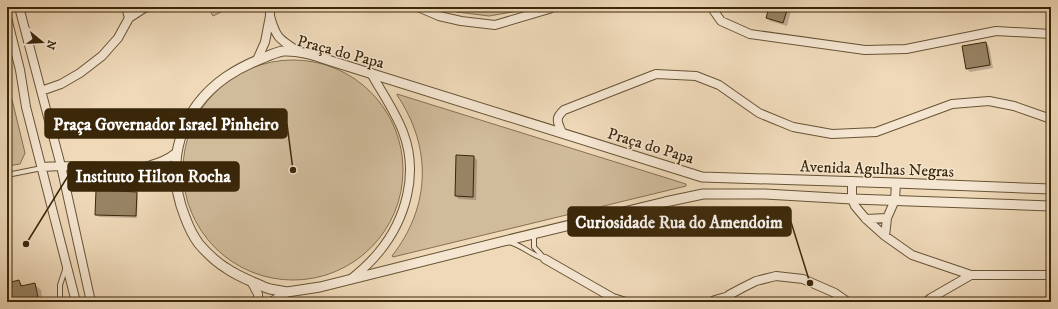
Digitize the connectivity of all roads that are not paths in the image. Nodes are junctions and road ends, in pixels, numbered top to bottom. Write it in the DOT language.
graph roads {
  1 [pos="19,7"];
  2 [pos="126,7"];
  3 [pos="146,7"];
  4 [pos="270,7"];
  5 [pos="418,7"];
  6 [pos="553,7"];
  7 [pos="715,8"];
  8 [pos="270,16"];
  9 [pos="7,18"];
  10 [pos="129,18"];
  11 [pos="1051,34"];
  12 [pos="299,52"];
  13 [pos="258,60"];
  14 [pos="371,73"];
  15 [pos="41,91"];
  16 [pos="1051,119"];
  17 [pos="562,133"];
  18 [pos="177,152"];
  19 [pos="61,166"];
  20 [pos="145,167"];
  21 [pos="42,168"];
  22 [pos="7,175"];
  23 [pos="702,177"];
  24 [pos="852,182"];
  25 [pos="896,183"];
  26 [pos="177,188"];
  27 [pos="1051,189"];
  28 [pos="703,194"];
  29 [pos="852,199"];
  30 [pos="895,200"];
  31 [pos="1051,206"];
  32 [pos="887,218"];
  33 [pos="866,219"];
  34 [pos="534,234"];
  35 [pos="885,236"];
  36 [pos="504,241"];
  37 [pos="545,259"];
  38 [pos="67,265"];
  39 [pos="1051,275"];
  40 [pos="971,276"];
  41 [pos="351,279"];
  42 [pos="251,281"];
  43 [pos="287,292"];
  44 [pos="729,295"];
  45 [pos="60,302"];
  46 [pos="76,302"];
  47 [pos="91,302"];
  48 [pos="258,302"];
  49 [pos="271,302"];
  50 [pos="626,302"];
  51 [pos="711,302"];
  52 [pos="723,302"];
  53 [pos="848,302"];
  54 [pos="926,302"];
  1 -- 15 [label="street"];
  2 -- 10 [label="street"];
  3 -- 10 [label="street"];
  4 -- 8 [label="street"];
  5 -- 6 [label="street"];
  7 -- 11 [label="street"];
  8 -- 12 [label="street"];
  8 -- 13 [label="street"];
  9 -- 21 [label="street"];
  10 -- 15 [label="street"];
  12 -- 13 [label="street, Praça do Papa"];
  12 -- 14 [label="street, Praça do Papa"];
  13 -- 18 [label="street, Praça do Papa"];
  14 -- 17 [label="street, Praça do Papa"];
  14 -- 41 [label="street"];
  15 -- 19 [label="street"];
  16 -- 17 [label="street"];
  17 -- 23 [label="street, Praça do Papa"];
  18 -- 20 [label="street"];
  18 -- 26 [label="street, Praça do Papa"];
  19 -- 20 [label="street"];
  19 -- 21 [label="street"];
  19 -- 47 [label="street"];
  20 -- 26 [label="street"];
  21 -- 22 [label="lane"];
  21 -- 38 [label="street"];
  23 -- 24 [label="street, Avenida Agulhas Negras"];
  23 -- 28 [label="street"];
  24 -- 25 [label="street, Avenida Agulhas Negras"];
  24 -- 29 [label="street"];
  25 -- 27 [label="street, Avenida Agulhas Negras"];
  25 -- 30 [label="street"];
  26 -- 42 [label="street, Praça do Papa"];
  28 -- 29 [label="street, Avenida Agulhas Negras"];
  28 -- 34 [label="street, Praça do Papa"];
  29 -- 30 [label="street, Avenida Agulhas Negras"];
  29 -- 33 [label="street"];
  30 -- 31 [label="street, Avenida Agulhas Negras"];
  30 -- 32 [label="street"];
  32 -- 33 [label="street"];
  32 -- 35 [label="street"];
  33 -- 35 [label="street"];
  34 -- 36 [label="street, Praça do Papa"];
  34 -- 37 [label="lane"];
  35 -- 40 [label="street"];
  36 -- 37 [label="lane"];
  36 -- 41 [label="street, Praça do Papa"];
  37 -- 50 [label="street"];
  38 -- 45 [label="lane"];
  38 -- 46 [label="street"];
  39 -- 40 [label="street"];
  40 -- 54 [label="street"];
  41 -- 43 [label="street, Praça do Papa"];
  42 -- 43 [label="street, Praça do Papa"];
  42 -- 48 [label="street"];
  43 -- 49 [label="street"];
  44 -- 51 [label="street"];
  44 -- 52 [label="street"];
  44 -- 53 [label="street"];
}
